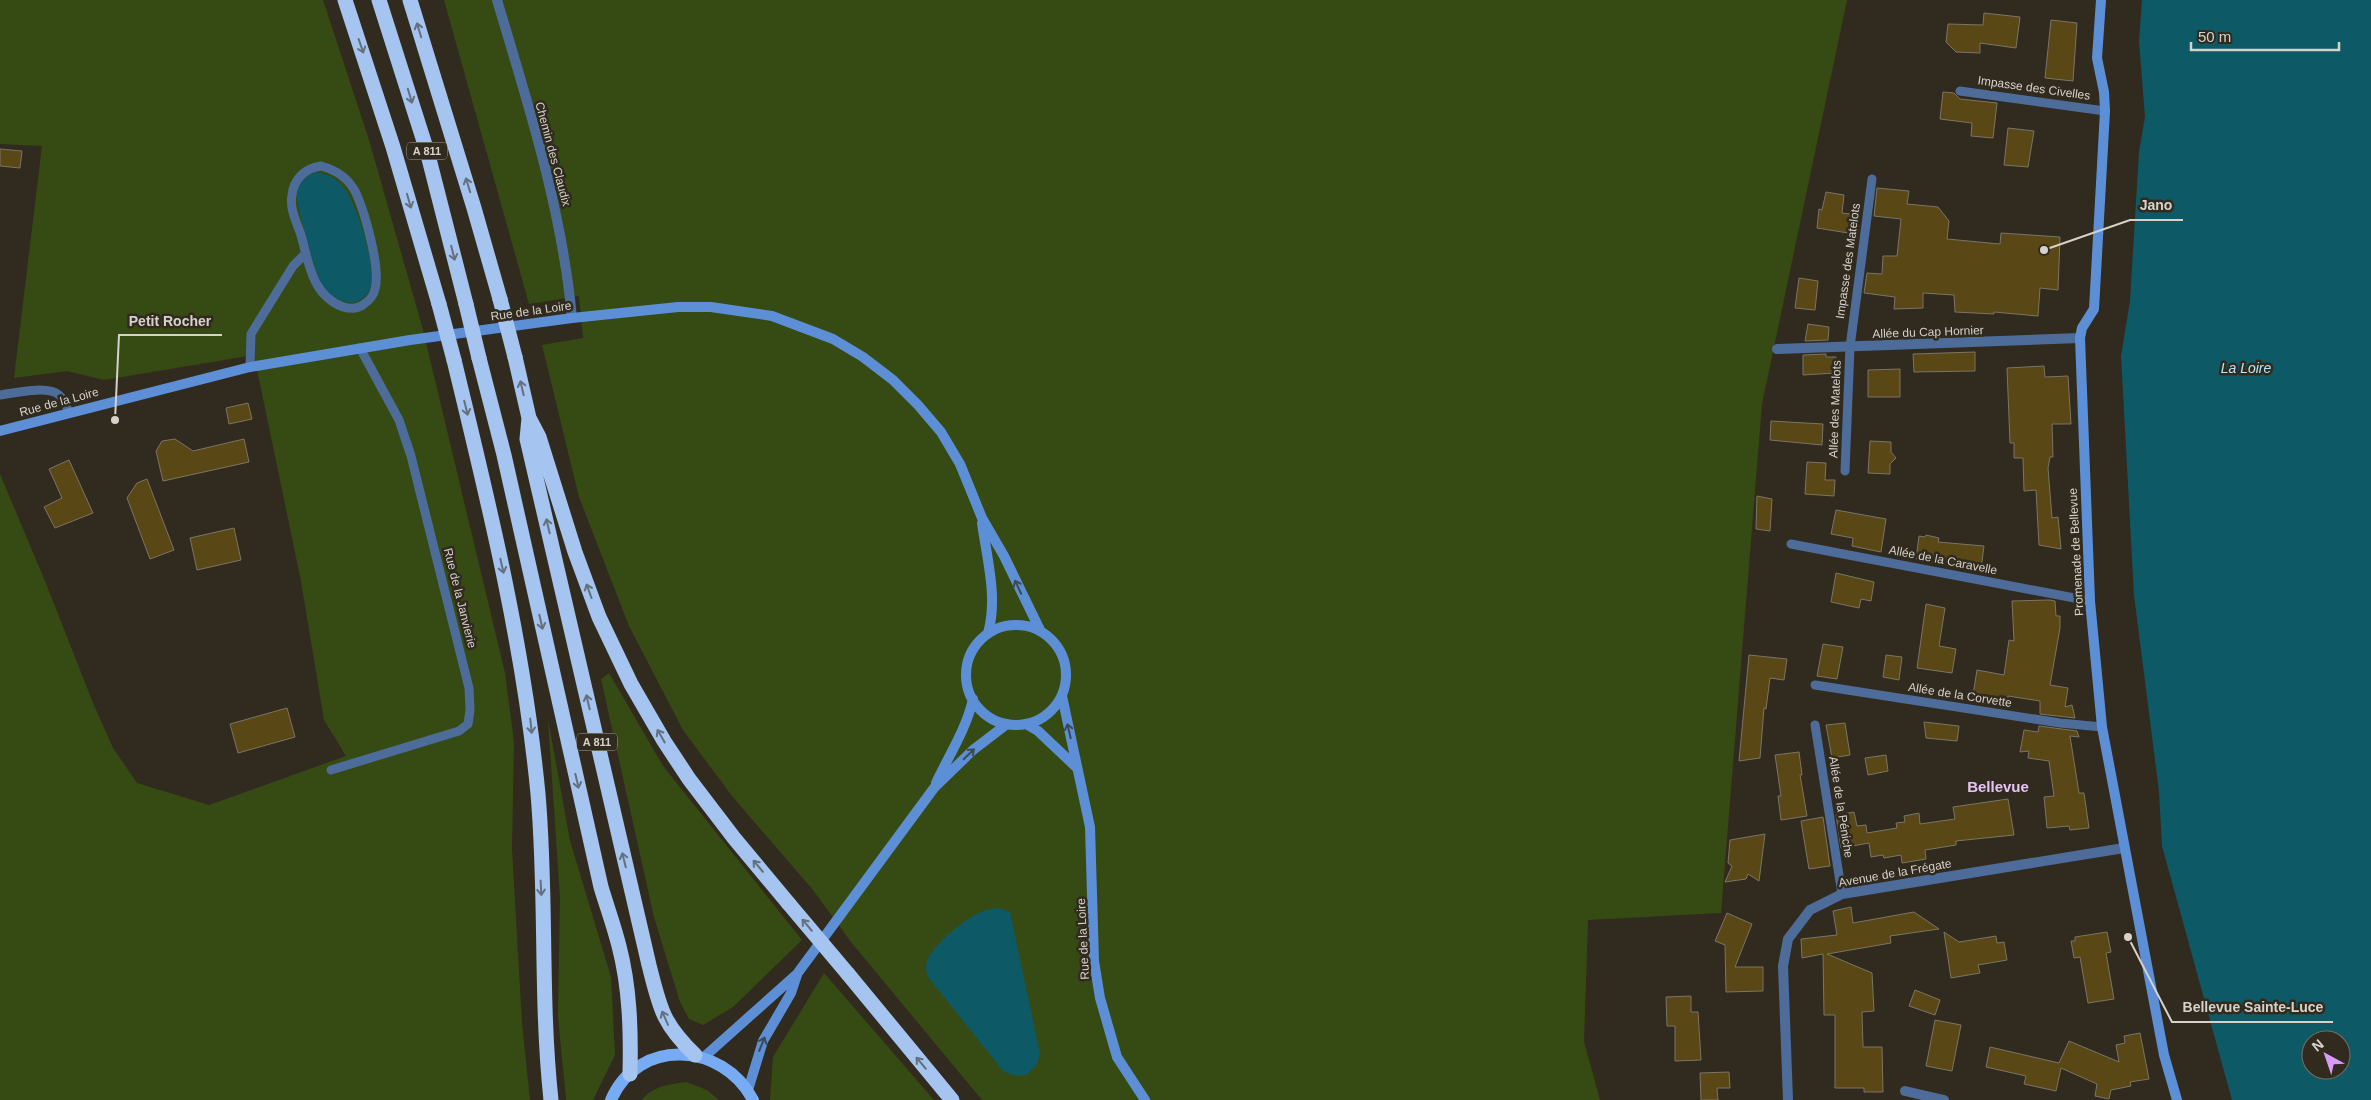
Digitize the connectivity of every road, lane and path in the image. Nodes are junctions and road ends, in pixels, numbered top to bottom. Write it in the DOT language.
graph roads {
  1 [pos="345,0"];
  2 [pos="379,0"];
  3 [pos="410,0"];
  4 [pos="497,0"];
  5 [pos="2101,0"];
  6 [pos="1960,91"];
  7 [pos="2105,110"];
  8 [pos="1872,179"];
  9 [pos="306,252"];
  10 [pos="572,318"];
  11 [pos="2080,338"];
  12 [pos="1850,347"];
  13 [pos="360,348"];
  14 [pos="1777,349"];
  15 [pos="250,367"];
  16 [pos="0,395"];
  17 [pos="69,413"];
  18 [pos="529,418"];
  19 [pos="0,431"];
  20 [pos="1845,471"];
  21 [pos="982,518"];
  22 [pos="1791,544"];
  23 [pos="2090,601"];
  24 [pos="1040,630"];
  25 [pos="988,633"];
  26 [pos="1815,685"];
  27 [pos="1062,696"];
  28 [pos="973,699"];
  29 [pos="1007,724"];
  30 [pos="1026,724"];
  31 [pos="1816,725"];
  32 [pos="2102,727"];
  33 [pos="1076,767"];
  34 [pos="331,770"];
  35 [pos="934,788"];
  36 [pos="2124,848"];
  37 [pos="1842,894"];
  38 [pos="797,974"];
  39 [pos="700,1056"];
  40 [pos="630,1074"];
  41 [pos="1905,1091"];
  42 [pos="750,1095"];
  43 [pos="551,1100"];
  44 [pos="611,1100"];
  45 [pos="952,1100"];
  46 [pos="1145,1100"];
  47 [pos="1788,1100"];
  48 [pos="1944,1100"];
  49 [pos="2177,1100"];
  1 -- 43 [label="highway, one-way, bridge"];
  2 -- 40 [label="highway, A 811, one-way, bridge"];
  18 -- 3 [label="highway, A 811, one-way, bridge"];
  4 -- 10 [label="street, Chemin des Claudix"];
  5 -- 7 [label="street, Promenade de Bellevue"];
  6 -- 7 [label="lane, Impasse des Civelles"];
  7 -- 11 [label="street, Promenade de Bellevue"];
  8 -- 12 [label="lane, Impasse des Matelots"];
  9 -- 9 [label="lane"];
  9 -- 15 [label="lane"];
  10 -- 13 [label="street, Rue de la Loire"];
  10 -- 21 [label="street, Rue de la Loire"];
  11 -- 12 [label="street, Allée du Cap Hornier"];
  11 -- 23 [label="street, Promenade de Bellevue"];
  12 -- 14 [label="street, Allée du Cap Hornier"];
  12 -- 20 [label="lane, Allée des Matelots"];
  13 -- 15 [label="street, Rue de la Loire"];
  13 -- 34 [label="lane, Rue de la Janvierie"];
  15 -- 17 [label="street, Rue de la Loire"];
  16 -- 17 [label="lane"];
  17 -- 19 [label="street, Rue de la Loire"];
  39 -- 18 [label="highway, A 811, one-way"];
  45 -- 18 [label="highway, one-way, bridge"];
  24 -- 21 [label="street, Rue de la Loire, one-way"];
  21 -- 25 [label="street, Rue de la Loire"];
  22 -- 23 [label="lane, Allée de la Caravelle"];
  23 -- 32 [label="street, Promenade de Bellevue"];
  24 -- 25 [label="street"];
  24 -- 27 [label="street"];
  25 -- 28 [label="street"];
  26 -- 32 [label="lane, Allée de la Corvette"];
  27 -- 30 [label="street"];
  33 -- 27 [label="street, Rue de la Loire, one-way"];
  28 -- 29 [label="street"];
  28 -- 35 [label="street"];
  29 -- 30 [label="street"];
  35 -- 29 [label="street, one-way"];
  30 -- 33 [label="street"];
  31 -- 37 [label="lane, Allée de la Péniche"];
  32 -- 36 [label="street, Promenade de Bellevue"];
  33 -- 46 [label="street, Rue de la Loire"];
  35 -- 38 [label="street"];
  36 -- 37 [label="street, Avenue de la Frégate"];
  36 -- 49 [label="street, Promenade de Bellevue"];
  37 -- 47 [label="street, Avenue de la Frégate"];
  38 -- 39 [label="street"];
  42 -- 38 [label="street, one-way"];
  39 -- 40 [label="main road"];
  39 -- 42 [label="main road"];
  40 -- 44 [label="main road"];
  41 -- 48 [label="street"];
}
